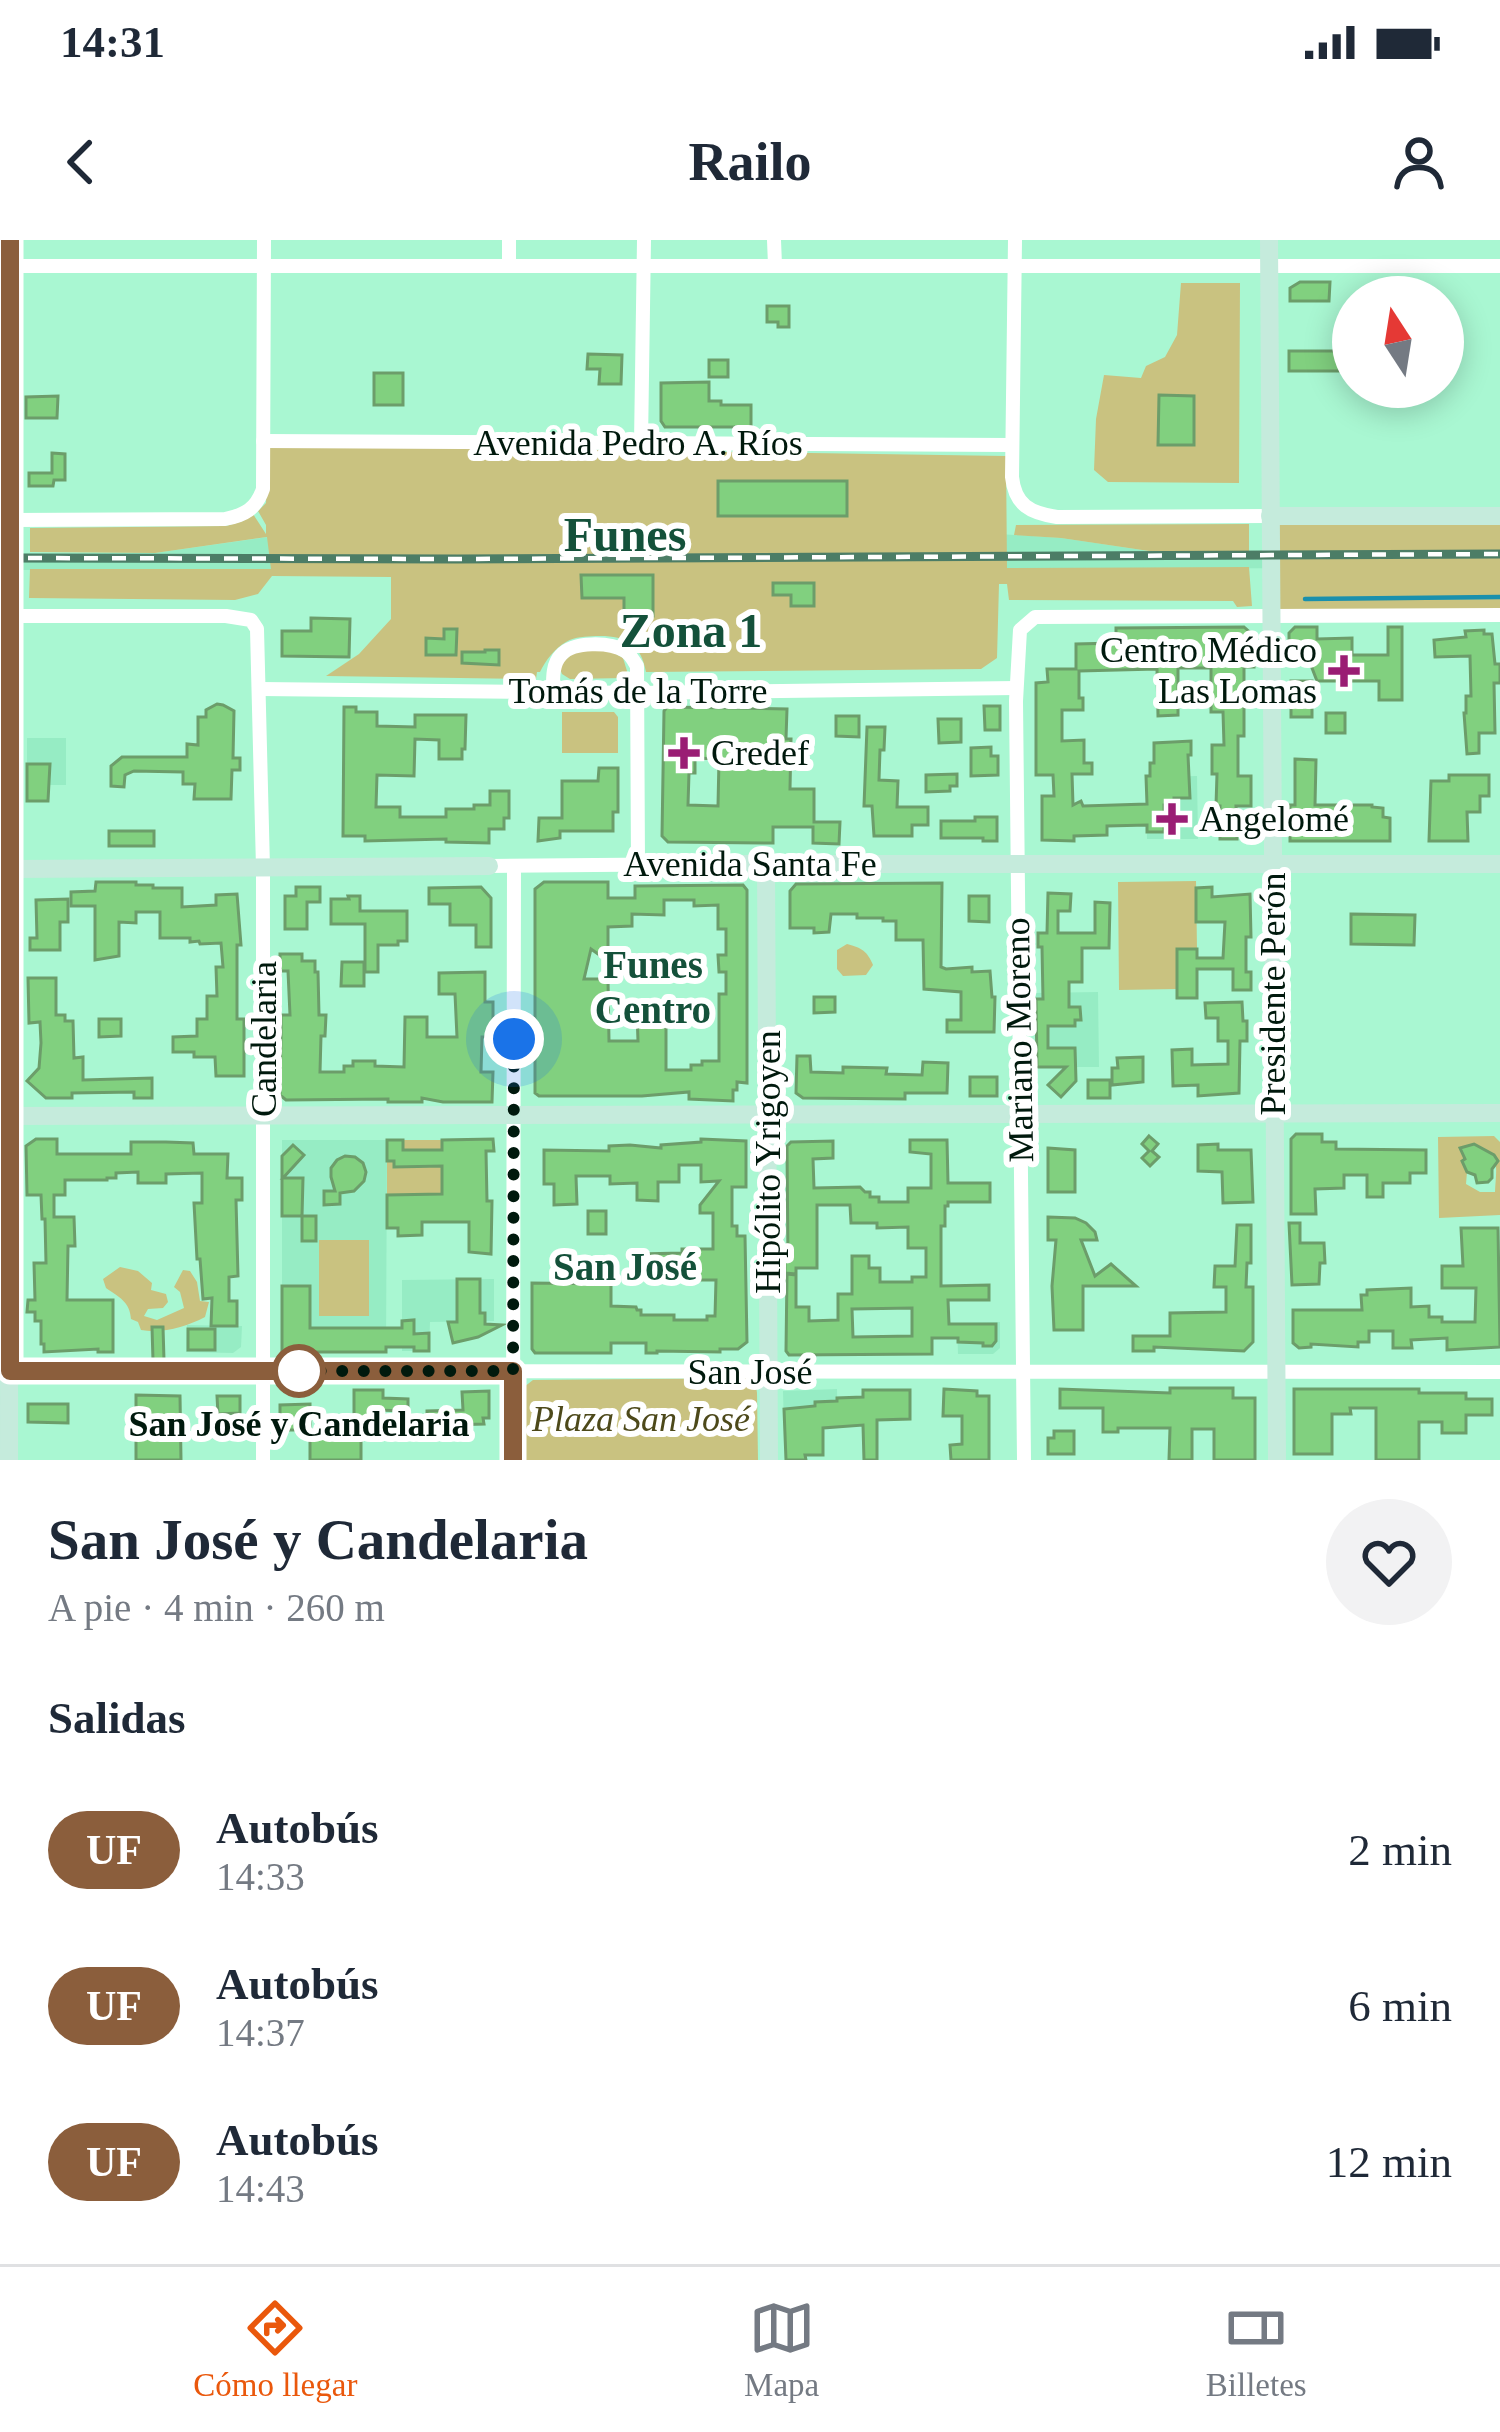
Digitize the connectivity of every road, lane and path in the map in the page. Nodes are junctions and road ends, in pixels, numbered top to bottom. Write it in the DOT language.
graph roads {
  1 [pos="10,240"];
  2 [pos="264,240"];
  3 [pos="509,240"];
  4 [pos="644,240"];
  5 [pos="774,240"];
  6 [pos="1015,240"];
  7 [pos="1269,240"];
  8 [pos="644,265"];
  9 [pos="775,265"];
  10 [pos="1015,265"];
  11 [pos="1269,265"];
  12 [pos="5,266"];
  13 [pos="264,266"];
  14 [pos="509,266"];
  15 [pos="1500,266"];
  16 [pos="263,441"];
  17 [pos="641,443"];
  18 [pos="1012,445"];
  19 [pos="1270,516"];
  20 [pos="1500,516"];
  21 [pos="5,520"];
  22 [pos="1500,614"];
  23 [pos="5,616"];
  24 [pos="1271,616"];
  25 [pos="1016,688"];
  26 [pos="261,689"];
  27 [pos="553,692"];
  28 [pos="639,692"];
  29 [pos="766,863"];
  30 [pos="1018,863"];
  31 [pos="1272,863"];
  32 [pos="712,864"];
  33 [pos="1500,864"];
  34 [pos="638,865"];
  35 [pos="489,866"];
  36 [pos="514,866"];
  37 [pos="263,868"];
  38 [pos="6,869"];
  39 [pos="1274,1113"];
  40 [pos="1500,1113"];
  41 [pos="768,1114"];
  42 [pos="1020,1114"];
  43 [pos="514,1115"];
  44 [pos="5,1116"];
  45 [pos="264,1116"];
  46 [pos="5,1371"];
  47 [pos="264,1371"];
  48 [pos="513,1371"];
  49 [pos="769,1372"];
  50 [pos="1023,1372"];
  51 [pos="1500,1372"];
  52 [pos="1276,1373"];
  53 [pos="9,1460"];
  54 [pos="263,1460"];
  55 [pos="513,1460"];
  56 [pos="769,1460"];
  57 [pos="1024,1460"];
  58 [pos="1277,1460"];
  1 -- 12 [label="main road"];
  2 -- 13 [label="street"];
  3 -- 14 [label="street"];
  4 -- 8 [label="street"];
  5 -- 9 [label="street"];
  6 -- 10 [label="street"];
  7 -- 11 [label="main road, Presidente Perón"];
  8 -- 9 [label="street"];
  8 -- 14 [label="street"];
  8 -- 17 [label="street"];
  9 -- 10 [label="street"];
  10 -- 11 [label="street"];
  10 -- 18 [label="street"];
  11 -- 15 [label="street"];
  11 -- 19 [label="main road, Presidente Perón"];
  12 -- 13 [label="street"];
  12 -- 21 [label="main road"];
  13 -- 14 [label="street"];
  13 -- 16 [label="street"];
  16 -- 17 [label="street, Avenida Pedro A. Ríos"];
  16 -- 21 [label="street"];
  17 -- 18 [label="street, Avenida Pedro A. Ríos"];
  18 -- 19 [label="street"];
  19 -- 20 [label="main road"];
  19 -- 24 [label="main road, Presidente Perón"];
  21 -- 23 [label="main road"];
  22 -- 24 [label="street"];
  23 -- 26 [label="street, Candelaria"];
  23 -- 38 [label="main road"];
  24 -- 25 [label="street, Mariano Moreno"];
  24 -- 31 [label="main road, Presidente Perón"];
  25 -- 28 [label="street, Tomás de la Torre"];
  25 -- 30 [label="street, Mariano Moreno"];
  26 -- 27 [label="street, Tomás de la Torre"];
  26 -- 37 [label="street, Candelaria"];
  27 -- 28 [label="street, Tomás de la Torre"];
  27 -- 28 [label="street"];
  28 -- 34 [label="street"];
  29 -- 30 [label="main road, Avenida Santa Fe"];
  29 -- 32 [label="main road, Avenida Santa Fe"];
  29 -- 41 [label="main road, Hipólito Yrigoyen"];
  30 -- 31 [label="main road, Avenida Santa Fe"];
  30 -- 42 [label="street, Mariano Moreno"];
  31 -- 33 [label="main road, Avenida Santa Fe"];
  31 -- 39 [label="main road, Presidente Perón"];
  32 -- 34 [label="street, Avenida Santa Fe"];
  34 -- 36 [label="street, Avenida Santa Fe"];
  35 -- 36 [label="street, Avenida Santa Fe"];
  35 -- 37 [label="main road, Avenida Santa Fe"];
  36 -- 43 [label="street"];
  37 -- 38 [label="main road, Avenida Santa Fe"];
  37 -- 45 [label="street, Candelaria"];
  38 -- 44 [label="main road"];
  39 -- 40 [label="main road"];
  39 -- 42 [label="main road"];
  39 -- 52 [label="main road, Presidente Perón"];
  41 -- 42 [label="main road"];
  41 -- 43 [label="main road"];
  41 -- 49 [label="main road, Hipólito Yrigoyen"];
  42 -- 50 [label="street, Mariano Moreno"];
  43 -- 45 [label="main road"];
  43 -- 48 [label="street"];
  44 -- 45 [label="main road"];
  44 -- 46 [label="main road"];
  45 -- 47 [label="street, Candelaria"];
  46 -- 47 [label="street, San José"];
  46 -- 53 [label="main road"];
  47 -- 48 [label="street, San José"];
  47 -- 54 [label="street, Candelaria"];
  48 -- 49 [label="street, San José"];
  48 -- 55 [label="street"];
  49 -- 50 [label="street, San José"];
  49 -- 56 [label="main road, Hipólito Yrigoyen"];
  50 -- 52 [label="street, San José"];
  50 -- 57 [label="street, Mariano Moreno"];
  51 -- 52 [label="street, San José"];
  52 -- 58 [label="main road, Presidente Perón"];
}
